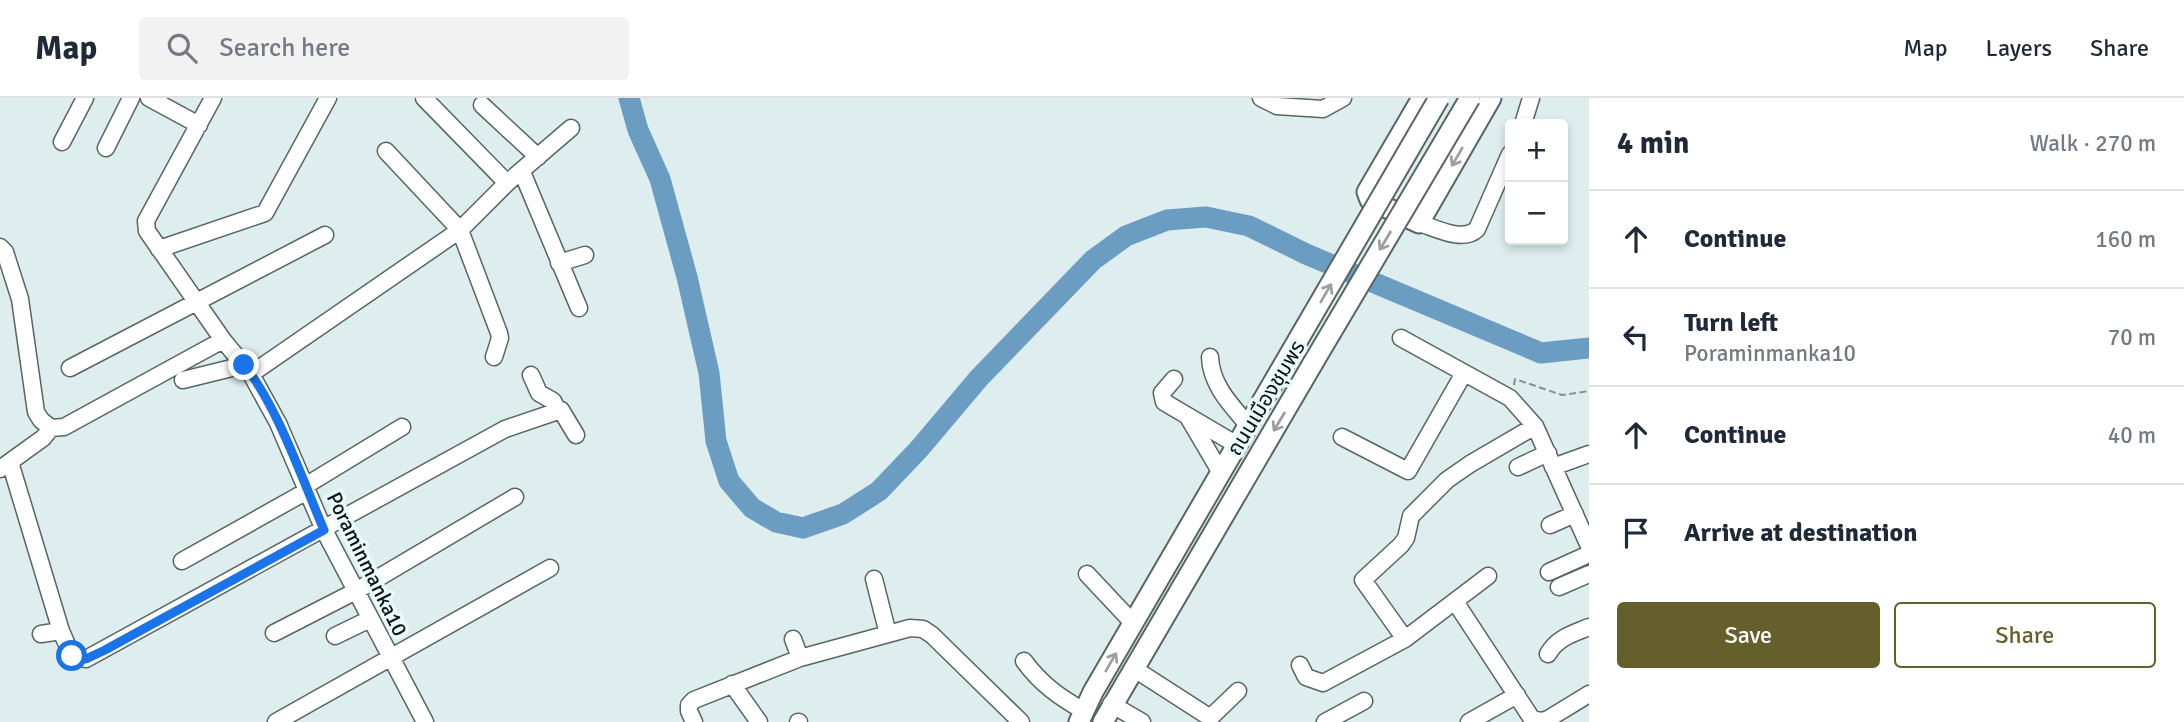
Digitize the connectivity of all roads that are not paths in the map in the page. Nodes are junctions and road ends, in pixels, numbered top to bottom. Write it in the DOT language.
graph roads {
  1 [pos="85,98"];
  2 [pos="131,98"];
  3 [pos="149,98"];
  4 [pos="213,98"];
  5 [pos="328,98"];
  6 [pos="424,98"];
  7 [pos="1261,98"];
  8 [pos="1343,98"];
  9 [pos="1422,98"];
  10 [pos="1439,98"];
  11 [pos="1470,98"];
  12 [pos="1491,98"];
  13 [pos="1531,98"];
  14 [pos="482,105"];
  15 [pos="1525,119"];
  16 [pos="198,125"];
  17 [pos="571,128"];
  18 [pos="62,142"];
  19 [pos="106,148"];
  20 [pos="386,151"];
  21 [pos="538,157"];
  22 [pos="1505,165"];
  23 [pos="522,172"];
  24 [pos="507,183"];
  25 [pos="1419,223"];
  26 [pos="460,230"];
  27 [pos="325,235"];
  28 [pos="0,247"];
  29 [pos="159,249"];
  30 [pos="584,255"];
  31 [pos="559,263"];
  32 [pos="196,303"];
  33 [pos="579,308"];
  34 [pos="1401,338"];
  35 [pos="223,340"];
  36 [pos="494,357"];
  37 [pos="1210,357"];
  38 [pos="70,368"];
  39 [pos="248,369"];
  40 [pos="1464,373"];
  41 [pos="531,375"];
  42 [pos="1174,379"];
  43 [pos="183,380"];
  44 [pos="558,411"];
  45 [pos="1186,415"];
  46 [pos="1248,425"];
  47 [pos="1535,426"];
  48 [pos="402,427"];
  49 [pos="51,428"];
  50 [pos="576,435"];
  51 [pos="1342,437"];
  52 [pos="1237,445"];
  53 [pos="1589,454"];
  54 [pos="1551,460"];
  55 [pos="5,466"];
  56 [pos="1518,467"];
  57 [pos="1221,473"];
  58 [pos="306,488"];
  59 [pos="515,497"];
  60 [pos="1575,514"];
  61 [pos="1549,525"];
  62 [pos="324,530"];
  63 [pos="1589,546"];
  64 [pos="1589,554"];
  65 [pos="182,561"];
  66 [pos="550,568"];
  67 [pos="1549,572"];
  68 [pos="1087,574"];
  69 [pos="1589,574"];
  70 [pos="1488,576"];
  71 [pos="874,579"];
  72 [pos="1559,587"];
  73 [pos="355,591"];
  74 [pos="1456,603"];
  75 [pos="370,619"];
  76 [pos="1133,623"];
  77 [pos="1589,627"];
  78 [pos="61,631"];
  79 [pos="274,633"];
  80 [pos="41,634"];
  81 [pos="888,634"];
  82 [pos="335,636"];
  83 [pos="793,639"];
  84 [pos="1405,639"];
  85 [pos="1548,654"];
  86 [pos="390,657"];
  87 [pos="800,658"];
  88 [pos="1024,661"];
  89 [pos="1300,665"];
  90 [pos="1132,668"];
  91 [pos="732,684"];
  92 [pos="1238,691"];
  93 [pos="1589,694"];
  94 [pos="1517,695"];
  95 [pos="1364,701"];
  96 [pos="1107,713"];
  97 [pos="1081,716"];
  98 [pos="753,718"];
  99 [pos="276,722"];
  100 [pos="425,722"];
  101 [pos="694,722"];
  102 [pos="1021,722"];
  103 [pos="1142,722"];
  104 [pos="1325,722"];
  105 [pos="1468,722"];
  1 -- 18 [label="street"];
  2 -- 19 [label="street"];
  3 -- 16 [label="street"];
  4 -- 16 [label="street"];
  5 -- 29 [label="street"];
  6 -- 24 [label="street"];
  7 -- 8 [label="street"];
  9 -- 25 [label="main road"];
  46 -- 10 [label="main road, ถนนเมืองชุมพร, one-way, bridge"];
  11 -- 90 [label="main road, ถนนเมืองชุมพร, one-way, bridge"];
  12 -- 25 [label="main road, one-way"];
  13 -- 15 [label="street"];
  14 -- 21 [label="street"];
  16 -- 29 [label="street, Poraminmanka10"];
  17 -- 21 [label="street"];
  20 -- 26 [label="street"];
  21 -- 23 [label="street"];
  22 -- 25 [label="street"];
  23 -- 24 [label="street"];
  23 -- 31 [label="street"];
  24 -- 26 [label="street"];
  26 -- 36 [label="street"];
  26 -- 39 [label="street"];
  27 -- 32 [label="street"];
  28 -- 49 [label="street"];
  29 -- 32 [label="street, Poraminmanka10"];
  30 -- 31 [label="street"];
  31 -- 33 [label="street"];
  32 -- 35 [label="street, Poraminmanka10"];
  32 -- 38 [label="street"];
  34 -- 40 [label="street"];
  35 -- 39 [label="street, Poraminmanka10"];
  35 -- 49 [label="street"];
  37 -- 46 [label="street"];
  39 -- 43 [label="street"];
  39 -- 58 [label="street, Poraminmanka10"];
  40 -- 47 [label="street"];
  40 -- 51 [label="street"];
  41 -- 44 [label="street"];
  42 -- 45 [label="street"];
  44 -- 50 [label="street"];
  44 -- 62 [label="street"];
  45 -- 52 [label="street"];
  45 -- 57 [label="street"];
  46 -- 52 [label="main road, ถนนเมืองชุมพร"];
  47 -- 54 [label="street"];
  47 -- 84 [label="street"];
  48 -- 58 [label="street"];
  49 -- 55 [label="street"];
  52 -- 57 [label="main road, ถนนเมืองชุมพร"];
  53 -- 54 [label="street"];
  54 -- 56 [label="street"];
  54 -- 60 [label="street"];
  55 -- 78 [label="street"];
  57 -- 76 [label="main road, ถนนเมืองชุมพร"];
  58 -- 62 [label="street, Poraminmanka10"];
  58 -- 65 [label="street"];
  59 -- 73 [label="street"];
  60 -- 61 [label="street"];
  60 -- 63 [label="street"];
  62 -- 73 [label="street, Poraminmanka10"];
  62 -- 78 [label="street"];
  64 -- 67 [label="street"];
  66 -- 86 [label="street"];
  68 -- 76 [label="street"];
  69 -- 72 [label="street"];
  70 -- 74 [label="street"];
  71 -- 81 [label="street"];
  73 -- 75 [label="street, Poraminmanka10"];
  73 -- 79 [label="street"];
  74 -- 84 [label="street"];
  74 -- 94 [label="street"];
  75 -- 82 [label="street"];
  75 -- 86 [label="street, Poraminmanka10"];
  97 -- 76 [label="main road, ถนนเมืองชุมพร, one-way"];
  77 -- 85 [label="street"];
  78 -- 80 [label="street"];
  81 -- 87 [label="street"];
  81 -- 102 [label="street"];
  83 -- 87 [label="street"];
  84 -- 89 [label="street"];
  86 -- 99 [label="street"];
  86 -- 100 [label="street, Poraminmanka10"];
  87 -- 91 [label="street"];
  88 -- 97 [label="street"];
  90 -- 92 [label="street"];
  90 -- 96 [label="main road, ถนนเมืองชุมพร"];
  91 -- 98 [label="street"];
  91 -- 101 [label="street"];
  93 -- 94 [label="street"];
  94 -- 105 [label="street"];
  95 -- 104 [label="street"];
  96 -- 103 [label="street"];
}
